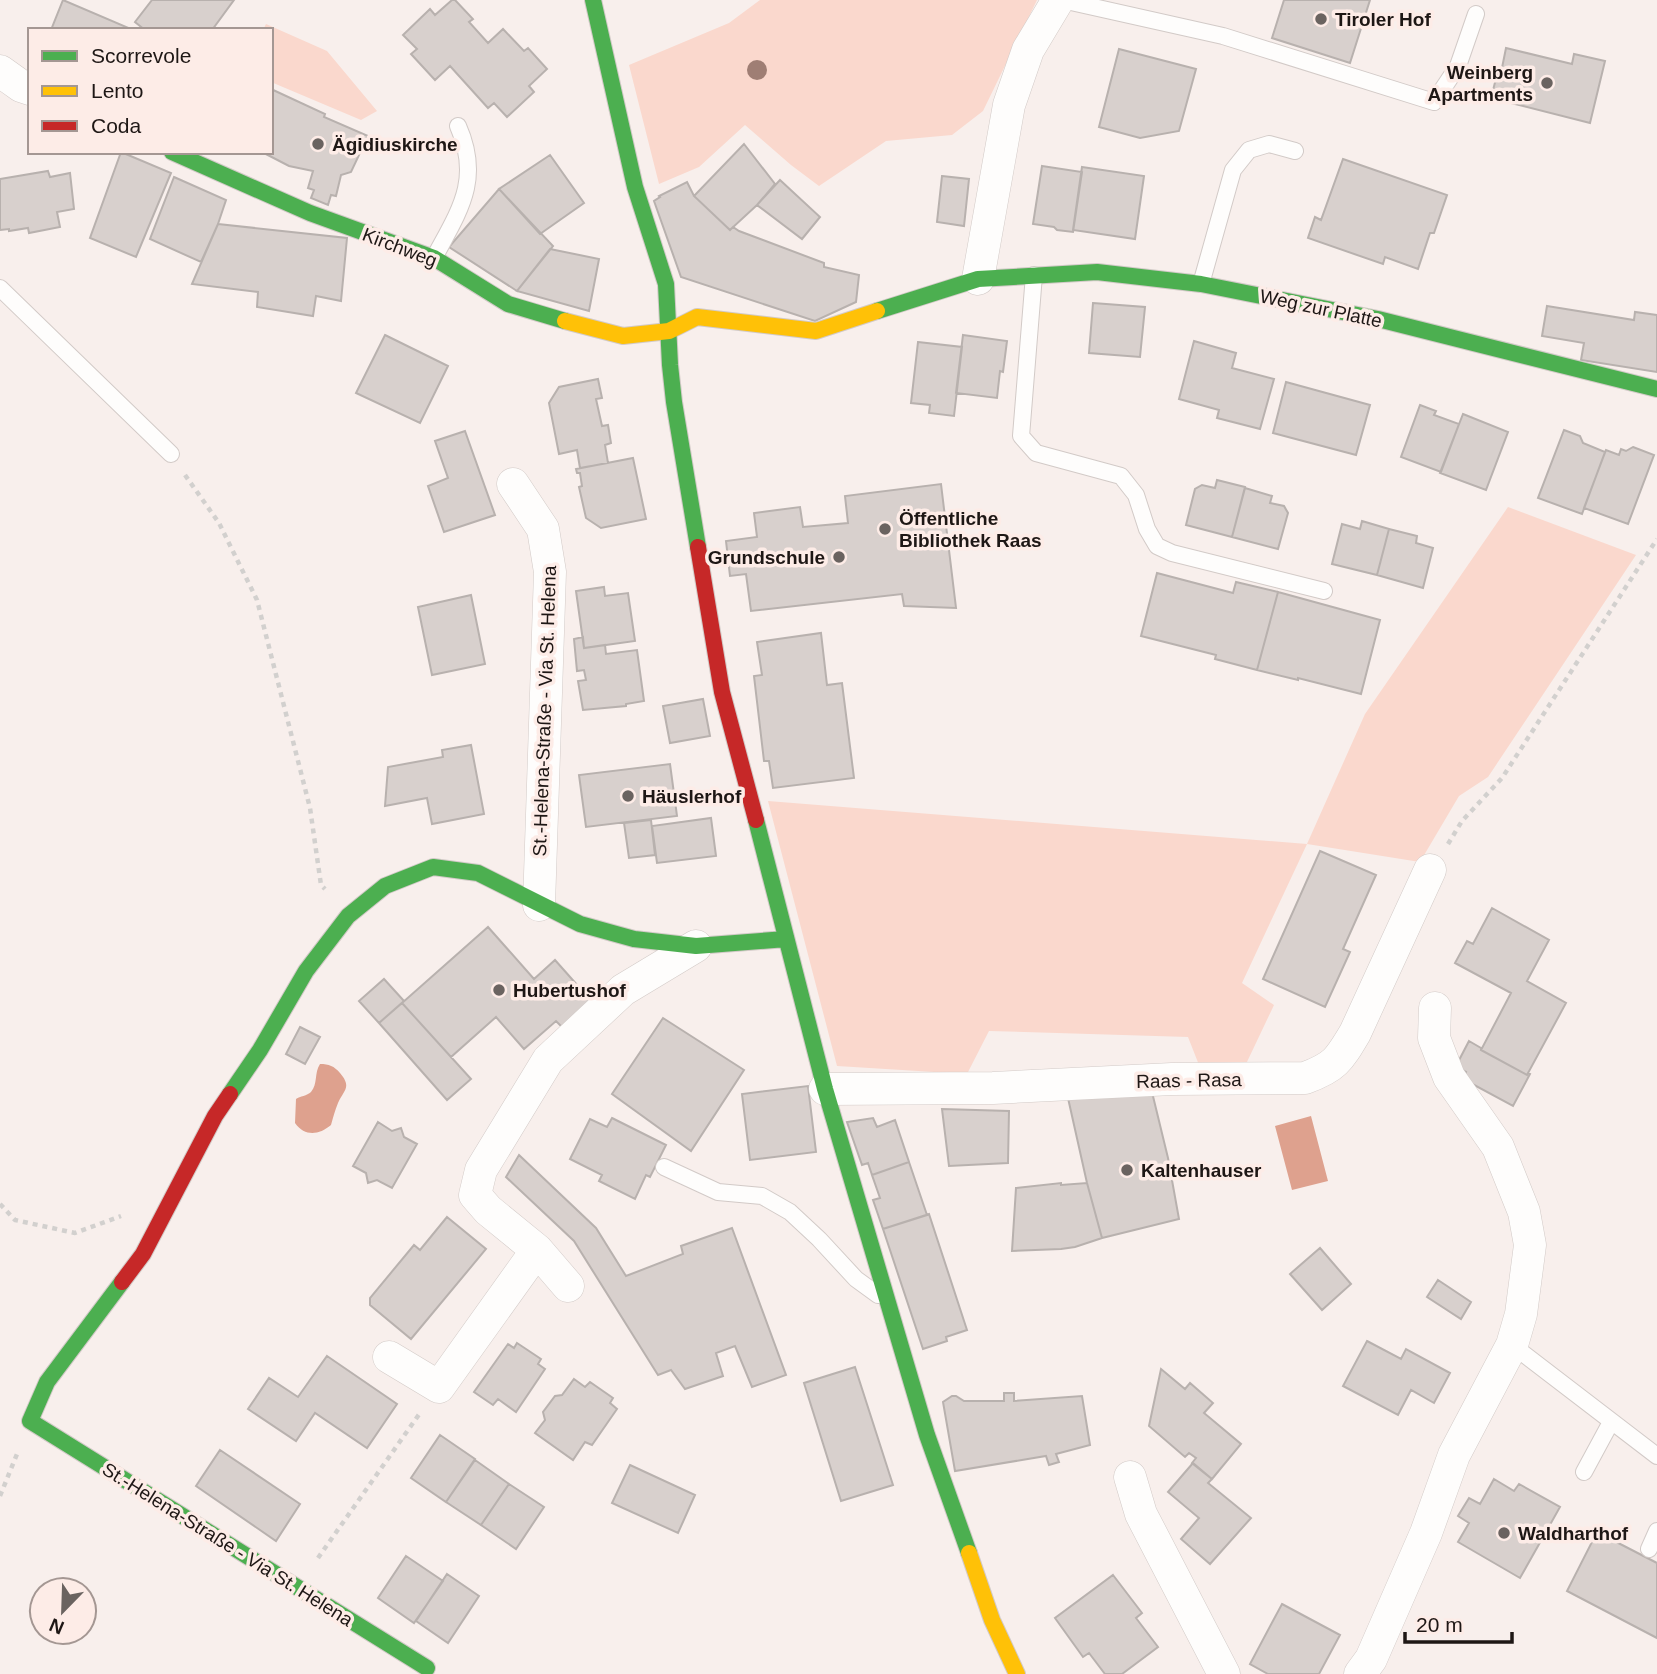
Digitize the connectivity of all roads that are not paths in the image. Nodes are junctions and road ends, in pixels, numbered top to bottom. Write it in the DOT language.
graph roads {
  1 [pos="593,0"];
  2 [pos="1060,0"];
  3 [pos="1476,14"];
  4 [pos="0,71"];
  5 [pos="28,88"];
  6 [pos="458,126"];
  7 [pos="1295,151"];
  8 [pos="177,154"];
  9 [pos="435,258"];
  10 [pos="1034,275"];
  11 [pos="978,279"];
  12 [pos="1201,284"];
  13 [pos="0,288"];
  14 [pos="669,331"];
  15 [pos="1657,389"];
  16 [pos="171,454"];
  17 [pos="513,484"];
  18 [pos="1324,591"];
  19 [pos="1430,870"];
  20 [pos="539,905"];
  21 [pos="786,939"];
  22 [pos="696,946"];
  23 [pos="1434,1008"];
  24 [pos="825,1089"];
  25 [pos="664,1167"];
  26 [pos="537,1250"];
  27 [pos="568,1286"];
  28 [pos="888,1303"];
  29 [pos="1513,1345"];
  30 [pos="389,1357"];
  31 [pos="1611,1422"];
  32 [pos="1657,1456"];
  33 [pos="1584,1472"];
  34 [pos="1130,1477"];
  35 [pos="1657,1531"];
  36 [pos="1649,1549"];
  37 [pos="427,1668"];
  38 [pos="1017,1674"];
  39 [pos="1224,1674"];
  40 [pos="1360,1674"];
  1 -- 14 [label="street"];
  2 -- 3 [label="lane"];
  2 -- 11 [label="street"];
  4 -- 5 [label="street"];
  6 -- 9 [label="lane"];
  7 -- 12 [label="lane"];
  8 -- 9 [label="street, Kirchweg"];
  9 -- 14 [label="street, Kirchweg"];
  10 -- 11 [label="street, Weg zur Platte"];
  10 -- 12 [label="street, Weg zur Platte"];
  10 -- 18 [label="lane"];
  11 -- 14 [label="street, Weg zur Platte"];
  12 -- 15 [label="street, Weg zur Platte"];
  13 -- 16 [label="lane"];
  14 -- 21 [label="street"];
  17 -- 20 [label="street, St.-Helena-Straße - Via St. Helena"];
  19 -- 24 [label="street, Raas - Rasa"];
  20 -- 22 [label="street"];
  20 -- 37 [label="street, St.-Helena-Straße - Via St. Helena"];
  21 -- 22 [label="street"];
  21 -- 24 [label="street"];
  22 -- 26 [label="street"];
  23 -- 29 [label="street"];
  24 -- 28 [label="street"];
  25 -- 28 [label="lane"];
  26 -- 27 [label="street"];
  26 -- 30 [label="street"];
  28 -- 38 [label="street"];
  29 -- 31 [label="lane"];
  29 -- 40 [label="street"];
  31 -- 32 [label="lane"];
  31 -- 33 [label="lane"];
  34 -- 39 [label="street"];
  35 -- 36 [label="lane"];
}
